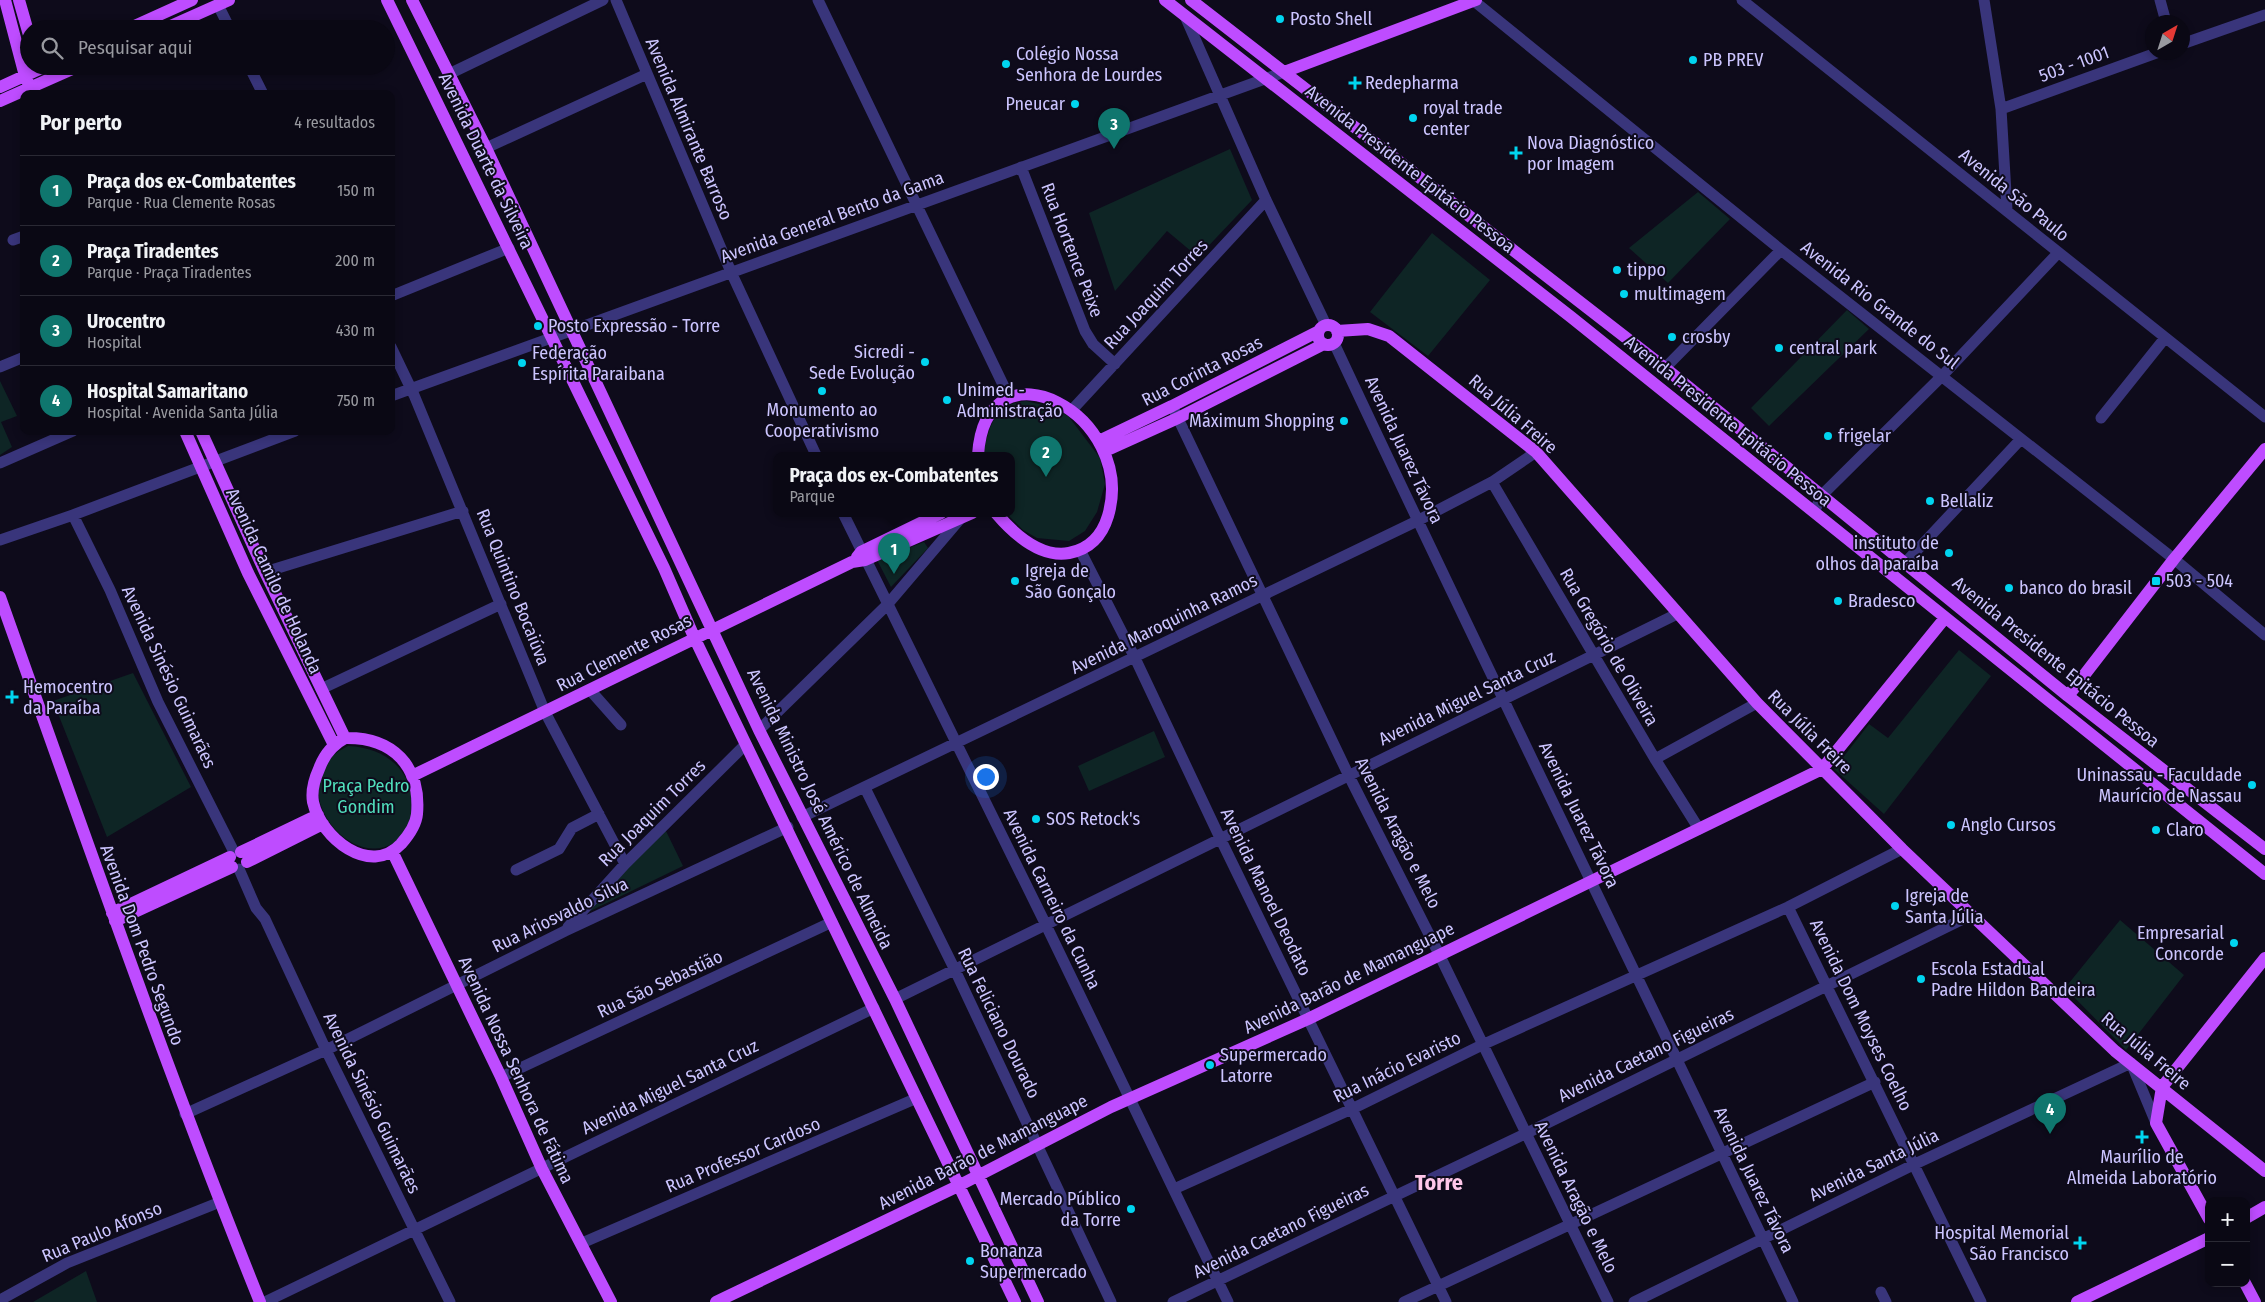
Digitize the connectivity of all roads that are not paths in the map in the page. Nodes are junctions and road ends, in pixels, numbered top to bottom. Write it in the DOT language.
graph roads {
  1 [pos="5,0"];
  2 [pos="19,0"];
  3 [pos="192,0"];
  4 [pos="387,0"];
  5 [pos="412,0"];
  6 [pos="603,0"];
  7 [pos="616,0"];
  8 [pos="818,0"];
  9 [pos="1165,0"];
  10 [pos="1191,0"];
  11 [pos="1474,0"];
  12 [pos="1742,0"];
  13 [pos="1984,0"];
  14 [pos="2160,0"];
  15 [pos="224,2"];
  16 [pos="2164,15"];
  17 [pos="2265,15"];
  18 [pos="1185,16"];
  19 [pos="25,20"];
  20 [pos="148,20"];
  21 [pos="184,20"];
  22 [pos="228,20"];
  23 [pos="2190,41"];
  24 [pos="20,52"];
  25 [pos="2145,57"];
  26 [pos="1284,72"];
  27 [pos="449,74"];
  28 [pos="647,74"];
  29 [pos="42,75"];
  30 [pos="66,75"];
  31 [pos="254,75"];
  32 [pos="1266,79"];
  33 [pos="30,86"];
  34 [pos="0,87"];
  35 [pos="46,88"];
  36 [pos="261,90"];
  37 [pos="20,91"];
  38 [pos="1222,95"];
  39 [pos="0,101"];
  40 [pos="2001,109"];
  41 [pos="486,148"];
  42 [pos="1021,167"];
  43 [pos="1266,200"];
  44 [pos="916,205"];
  45 [pos="2007,210"];
  46 [pos="509,248"];
  47 [pos="1782,250"];
  48 [pos="2058,253"];
  49 [pos="731,272"];
  50 [pos="395,294"];
  51 [pos="570,331"];
  52 [pos="1328,335"];
  53 [pos="552,338"];
  54 [pos="2165,338"];
  55 [pos="395,355"];
  56 [pos="20,359"];
  57 [pos="1115,364"];
  58 [pos="0,367"];
  59 [pos="1665,368"];
  60 [pos="1942,376"];
  61 [pos="411,388"];
  62 [pos="395,394"];
  63 [pos="1009,398"];
  64 [pos="1072,411"];
  65 [pos="1175,412"];
  66 [pos="2265,417"];
  67 [pos="2101,418"];
  68 [pos="64,435"];
  69 [pos="187,435"];
  70 [pos="203,435"];
  71 [pos="284,435"];
  72 [pos="2021,438"];
  73 [pos="1102,446"];
  74 [pos="2265,449"];
  75 [pos="815,452"];
  76 [pos="978,452"];
  77 [pos="1536,452"];
  78 [pos="214,461"];
  79 [pos="0,463"];
  80 [pos="202,466"];
  81 [pos="1492,482"];
  82 [pos="1822,495"];
  83 [pos="463,511"];
  84 [pos="1814,512"];
  85 [pos="73,515"];
  86 [pos="845,517"];
  87 [pos="934,517"];
  88 [pos="963,517"];
  89 [pos="965,517"];
  90 [pos="1000,517"];
  91 [pos="1417,521"];
  92 [pos="0,540"];
  93 [pos="1080,550"];
  94 [pos="863,556"];
  95 [pos="2174,559"];
  96 [pos="1904,564"];
  97 [pos="265,572"];
  98 [pos="1264,595"];
  99 [pos="0,597"];
  100 [pos="502,604"];
  101 [pos="887,605"];
  102 [pos="1677,614"];
  103 [pos="1945,618"];
  104 [pos="713,628"];
  105 [pos="2265,635"];
  106 [pos="694,637"];
  107 [pos="1594,655"];
  108 [pos="1135,658"];
  109 [pos="321,690"];
  110 [pos="590,690"];
  111 [pos="2068,696"];
  112 [pos="1503,701"];
  113 [pos="1757,703"];
  114 [pos="546,712"];
  115 [pos="621,725"];
  116 [pos="760,730"];
  117 [pos="345,738"];
  118 [pos="956,743"];
  119 [pos="746,744"];
  120 [pos="334,745"];
  121 [pos="1655,759"];
  122 [pos="1822,768"];
  123 [pos="1348,774"];
  124 [pos="412,776"];
  125 [pos="865,788"];
  126 [pos="599,814"];
  127 [pos="802,817"];
  128 [pos="320,819"];
  129 [pos="788,828"];
  130 [pos="1699,828"];
  131 [pos="1220,838"];
  132 [pos="1902,849"];
  133 [pos="2265,849"];
  134 [pos="393,853"];
  135 [pos="238,861"];
  136 [pos="625,864"];
  137 [pos="516,870"];
  138 [pos="2265,874"];
  139 [pos="1592,881"];
  140 [pos="1788,907"];
  141 [pos="1971,915"];
  142 [pos="114,917"];
  143 [pos="832,922"];
  144 [pos="1045,923"];
  145 [pos="565,930"];
  146 [pos="1439,954"];
  147 [pos="2265,958"];
  148 [pos="954,968"];
  149 [pos="1635,976"];
  150 [pos="457,985"];
  151 [pos="1828,986"];
  152 [pos="895,999"];
  153 [pos="874,1008"];
  154 [pos="1308,1019"];
  155 [pos="1482,1045"];
  156 [pos="326,1050"];
  157 [pos="1676,1059"];
  158 [pos="2131,1063"];
  159 [pos="502,1078"];
  160 [pos="1875,1082"];
  161 [pos="2162,1088"];
  162 [pos="918,1098"];
  163 [pos="1129,1099"];
  164 [pos="1354,1108"];
  165 [pos="185,1114"];
  166 [pos="2156,1123"];
  167 [pos="1526,1134"];
  168 [pos="1038,1145"];
  169 [pos="1722,1154"];
  170 [pos="1915,1164"];
  171 [pos="542,1169"];
  172 [pos="2265,1172"];
  173 [pos="979,1175"];
  174 [pos="958,1186"];
  175 [pos="1174,1190"];
  176 [pos="1394,1196"];
  177 [pos="220,1202"];
  178 [pos="2265,1208"];
  179 [pos="2205,1212"];
  180 [pos="2250,1216"];
  181 [pos="1570,1226"];
  182 [pos="415,1230"];
  183 [pos="1763,1240"];
  184 [pos="2205,1240"];
  185 [pos="582,1243"];
  186 [pos="1218,1282"];
  187 [pos="1439,1286"];
  188 [pos="2246,1287"];
  189 [pos="0,1300"];
  190 [pos="260,1302"];
  191 [pos="265,1302"];
  192 [pos="450,1302"];
  193 [pos="611,1302"];
  194 [pos="716,1302"];
  195 [pos="1015,1302"];
  196 [pos="1038,1302"];
  197 [pos="1111,1302"];
  198 [pos="1173,1302"];
  199 [pos="1228,1302"];
  200 [pos="1404,1302"];
  201 [pos="1446,1302"];
  202 [pos="1608,1302"];
  203 [pos="1634,1302"];
  204 [pos="1793,1302"];
  205 [pos="1981,1302"];
  206 [pos="2077,1302"];
  207 [pos="2255,1302"];
  1 -- 24 [label="main road"];
  2 -- 19 [label="main road"];
  3 -- 20 [label="main road"];
  4 -- 46 [label="main road, Avenida Duarte da Silveira"];
  5 -- 27 [label="main road, Avenida Duarte da Silveira"];
  6 -- 27 [label="street"];
  7 -- 28 [label="street, Avenida Almirante Barroso"];
  8 -- 44 [label="street"];
  9 -- 18 [label="main road, Avenida Presidente Epitácio Pessoa"];
  10 -- 26 [label="main road, Avenida Presidente Epitácio Pessoa"];
  11 -- 26 [label="main road"];
  11 -- 47 [label="street, Avenida Rio Grande do Sul"];
  12 -- 45 [label="street, Avenida São Paulo"];
  13 -- 40 [label="street"];
  14 -- 16 [label="street"];
  15 -- 21 [label="main road"];
  15 -- 22 [label="street"];
  17 -- 23 [label="street"];
  18 -- 32 [label="main road, Avenida Presidente Epitácio Pessoa"];
  18 -- 38 [label="street, Avenida Juarez Távora"];
  25 -- 40 [label="street, 503 - 1001"];
  26 -- 32 [label="street, Avenida General Bento da Gama"];
  26 -- 59 [label="main road, Avenida Presidente Epitácio Pessoa"];
  27 -- 41 [label="main road, Avenida Duarte da Silveira"];
  28 -- 41 [label="street"];
  28 -- 49 [label="street, Avenida Almirante Barroso"];
  29 -- 35 [label="main road"];
  30 -- 35 [label="main road"];
  31 -- 36 [label="street"];
  32 -- 38 [label="street, Avenida General Bento da Gama"];
  32 -- 84 [label="main road, Avenida Presidente Epitácio Pessoa"];
  33 -- 34 [label="main road"];
  33 -- 35 [label="main road"];
  37 -- 39 [label="main road"];
  38 -- 42 [label="street, Avenida General Bento da Gama"];
  38 -- 43 [label="street, Avenida Juarez Távora"];
  40 -- 45 [label="street"];
  41 -- 51 [label="main road, Avenida Duarte da Silveira"];
  42 -- 44 [label="street, Avenida General Bento da Gama"];
  42 -- 57 [label="street, Rua Hortence Peixe"];
  43 -- 52 [label="street, Avenida Juarez Távora"];
  43 -- 57 [label="street, Rua Joaquim Torres"];
  44 -- 49 [label="street, Avenida General Bento da Gama"];
  44 -- 63 [label="street"];
  45 -- 48 [label="street, Avenida São Paulo"];
  46 -- 50 [label="street"];
  46 -- 53 [label="main road, Avenida Duarte da Silveira"];
  47 -- 59 [label="street"];
  47 -- 60 [label="street, Avenida Rio Grande do Sul"];
  48 -- 54 [label="street, Avenida São Paulo"];
  48 -- 60 [label="street"];
  49 -- 51 [label="street, Avenida General Bento da Gama"];
  49 -- 75 [label="street"];
  51 -- 53 [label="street, Avenida General Bento da Gama"];
  51 -- 104 [label="main road, Avenida Ministro José Américo de Almeida"];
  52 -- 65 [label="main road, Rua Corinta Rosas"];
  52 -- 77 [label="main road, Rua Júlia Freire"];
  52 -- 91 [label="street, Avenida Juarez Távora"];
  53 -- 61 [label="street, Avenida General Bento da Gama"];
  53 -- 106 [label="main road"];
  54 -- 66 [label="street, Avenida São Paulo"];
  54 -- 67 [label="street"];
  55 -- 61 [label="street, Rua Quintino Bocaiúva"];
  56 -- 58 [label="street"];
  57 -- 64 [label="street, Rua Joaquim Torres"];
  59 -- 82 [label="main road, Avenida Presidente Epitácio Pessoa"];
  60 -- 72 [label="street, Avenida Rio Grande do Sul"];
  60 -- 82 [label="street"];
  61 -- 62 [label="street, Avenida General Bento da Gama"];
  61 -- 83 [label="street, Rua Quintino Bocaiúva"];
  63 -- 64 [label="main road"];
  63 -- 76 [label="main road"];
  64 -- 73 [label="main road"];
  65 -- 73 [label="main road, Rua Corinta Rosas"];
  65 -- 98 [label="street, Avenida Aragão e Melo"];
  68 -- 79 [label="street"];
  69 -- 80 [label="main road, Avenida Camilo de Holanda"];
  70 -- 78 [label="main road, Avenida Camilo de Holanda"];
  71 -- 78 [label="street"];
  72 -- 95 [label="street, Avenida Rio Grande do Sul"];
  72 -- 96 [label="street"];
  73 -- 93 [label="main road"];
  74 -- 95 [label="main road"];
  77 -- 81 [label="street, Avenida Maroquinha Ramos"];
  77 -- 102 [label="main road, Rua Júlia Freire"];
  78 -- 80 [label="street"];
  78 -- 97 [label="main road, Avenida Camilo de Holanda"];
  80 -- 85 [label="street"];
  80 -- 120 [label="main road, Avenida Camilo de Holanda"];
  81 -- 91 [label="street, Avenida Maroquinha Ramos"];
  81 -- 107 [label="street, Rua Gregório de Oliveira"];
  82 -- 84 [label="street"];
  82 -- 96 [label="main road, Avenida Presidente Epitácio Pessoa"];
  83 -- 97 [label="street"];
  83 -- 100 [label="street, Rua Quintino Bocaiúva"];
  84 -- 103 [label="main road, Avenida Presidente Epitácio Pessoa"];
  85 -- 92 [label="street"];
  85 -- 135 [label="street, Avenida Sinésio Guimarães"];
  86 -- 94 [label="street, Avenida Carneiro da Cunha"];
  87 -- 94 [label="main road, Rua Clemente Rosas"];
  88 -- 94 [label="main road, Rua Clemente Rosas"];
  89 -- 101 [label="street, Rua Clemente Rosas"];
  90 -- 93 [label="main road"];
  91 -- 98 [label="street, Avenida Maroquinha Ramos"];
  91 -- 112 [label="street, Avenida Juarez Távora"];
  93 -- 108 [label="street, Avenida Manoel Deodato"];
  94 -- 101 [label="street, Avenida Carneiro da Cunha"];
  94 -- 104 [label="main road, Rua Clemente Rosas"];
  95 -- 105 [label="street, Avenida Rio Grande do Sul"];
  95 -- 111 [label="main road"];
  96 -- 111 [label="main road, Avenida Presidente Epitácio Pessoa"];
  97 -- 109 [label="main road, Avenida Camilo de Holanda"];
  98 -- 108 [label="street, Avenida Maroquinha Ramos"];
  98 -- 123 [label="street, Avenida Aragão e Melo"];
  99 -- 142 [label="main road, Avenida Dom Pedro Segundo"];
  100 -- 109 [label="street"];
  100 -- 114 [label="street, Rua Quintino Bocaiúva"];
  101 -- 116 [label="street"];
  101 -- 118 [label="street, Avenida Carneiro da Cunha"];
  102 -- 107 [label="street, Avenida Miguel Santa Cruz"];
  102 -- 113 [label="main road, Rua Júlia Freire"];
  103 -- 122 [label="main road, Avenida Barão de Mamanguape"];
  103 -- 138 [label="main road, Avenida Presidente Epitácio Pessoa"];
  104 -- 106 [label="main road, Rua Clemente Rosas"];
  104 -- 116 [label="main road, Avenida Ministro José Américo de Almeida"];
  106 -- 110 [label="main road, Rua Clemente Rosas"];
  106 -- 119 [label="main road"];
  107 -- 112 [label="street, Avenida Miguel Santa Cruz"];
  107 -- 121 [label="street, Rua Gregório de Oliveira"];
  108 -- 118 [label="street, Avenida Maroquinha Ramos"];
  108 -- 131 [label="street, Avenida Manoel Deodato"];
  109 -- 117 [label="main road, Avenida Camilo de Holanda"];
  110 -- 114 [label="main road, Rua Clemente Rosas"];
  110 -- 115 [label="street"];
  111 -- 133 [label="main road, Avenida Presidente Epitácio Pessoa"];
  112 -- 123 [label="street, Avenida Miguel Santa Cruz"];
  112 -- 139 [label="street, Avenida Juarez Távora"];
  113 -- 121 [label="street"];
  113 -- 122 [label="main road, Rua Júlia Freire"];
  114 -- 124 [label="main road, Rua Clemente Rosas"];
  114 -- 126 [label="street, Rua Quintino Bocaiúva"];
  116 -- 127 [label="main road, Avenida Ministro José Américo de Almeida"];
  117 -- 120 [label="main road"];
  117 -- 124 [label="main road"];
  118 -- 125 [label="street, Avenida Maroquinha Ramos"];
  118 -- 144 [label="street, Avenida Carneiro da Cunha"];
  119 -- 129 [label="main road"];
  119 -- 136 [label="street, Rua Joaquim Torres"];
  120 -- 128 [label="main road"];
  121 -- 130 [label="street, Rua Gregório de Oliveira"];
  122 -- 130 [label="main road, Avenida Barão de Mamanguape"];
  122 -- 132 [label="main road, Rua Júlia Freire"];
  123 -- 131 [label="street, Avenida Miguel Santa Cruz"];
  123 -- 146 [label="street, Avenida Aragão e Melo"];
  124 -- 134 [label="main road"];
  125 -- 127 [label="street, Avenida Maroquinha Ramos"];
  125 -- 148 [label="street, Rua Feliciano Dourado"];
  126 -- 136 [label="street, Rua Quintino Bocaiúva"];
  126 -- 137 [label="street"];
  127 -- 152 [label="main road, Avenida Ministro José Américo de Almeida"];
  128 -- 134 [label="main road"];
  128 -- 135 [label="main road"];
  129 -- 143 [label="main road"];
  129 -- 145 [label="street, Rua Ariosvaldo Silva"];
  130 -- 139 [label="main road, Avenida Barão de Mamanguape"];
  131 -- 144 [label="street, Avenida Miguel Santa Cruz"];
  131 -- 154 [label="street, Avenida Manoel Deodato"];
  132 -- 140 [label="street, Rua Inácio Evaristo"];
  132 -- 141 [label="main road, Rua Júlia Freire"];
  134 -- 150 [label="main road, Avenida Nossa Senhora de Fátima"];
  135 -- 142 [label="main road"];
  135 -- 156 [label="street, Avenida Sinésio Guimarães"];
  136 -- 145 [label="street, Rua Joaquim Torres"];
  139 -- 146 [label="main road, Avenida Barão de Mamanguape"];
  139 -- 149 [label="street, Avenida Juarez Távora"];
  140 -- 149 [label="street, Rua Inácio Evaristo"];
  140 -- 151 [label="street, Avenida Dom Moyses Coelho"];
  141 -- 151 [label="street, Avenida Caetano Figueiras"];
  141 -- 158 [label="main road, Rua Júlia Freire"];
  142 -- 165 [label="main road, Avenida Dom Pedro Segundo"];
  143 -- 153 [label="main road"];
  143 -- 159 [label="street, Rua São Sebastião"];
  144 -- 148 [label="street, Avenida Miguel Santa Cruz"];
  144 -- 163 [label="street, Avenida Carneiro da Cunha"];
  145 -- 150 [label="street, Rua Ariosvaldo Silva"];
  146 -- 154 [label="main road, Avenida Barão de Mamanguape"];
  146 -- 155 [label="street, Avenida Aragão e Melo"];
  147 -- 161 [label="main road"];
  148 -- 152 [label="street, Avenida Miguel Santa Cruz"];
  148 -- 168 [label="street, Rua Feliciano Dourado"];
  149 -- 155 [label="street, Rua Inácio Evaristo"];
  149 -- 157 [label="street, Avenida Juarez Távora"];
  150 -- 156 [label="street, Rua Ariosvaldo Silva"];
  150 -- 159 [label="main road, Avenida Nossa Senhora de Fátima"];
  151 -- 157 [label="street, Avenida Caetano Figueiras"];
  151 -- 160 [label="street, Avenida Dom Moyses Coelho"];
  152 -- 173 [label="main road, Avenida Ministro José Américo de Almeida"];
  153 -- 162 [label="main road"];
  153 -- 171 [label="street, Avenida Miguel Santa Cruz"];
  154 -- 163 [label="main road, Avenida Barão de Mamanguape"];
  154 -- 164 [label="street, Avenida Manoel Deodato"];
  155 -- 164 [label="street, Rua Inácio Evaristo"];
  155 -- 167 [label="street, Avenida Aragão e Melo"];
  156 -- 165 [label="street, Rua Ariosvaldo Silva"];
  156 -- 182 [label="street, Avenida Sinésio Guimarães"];
  157 -- 167 [label="street, Avenida Caetano Figueiras"];
  157 -- 169 [label="street, Avenida Juarez Távora"];
  158 -- 161 [label="main road, Rua Júlia Freire"];
  158 -- 166 [label="street"];
  158 -- 170 [label="street, Avenida Santa Júlia"];
  159 -- 171 [label="main road, Avenida Nossa Senhora de Fátima"];
  160 -- 169 [label="street"];
  160 -- 170 [label="street, Avenida Dom Moyses Coelho"];
  161 -- 166 [label="main road"];
  161 -- 172 [label="main road, Rua Júlia Freire"];
  162 -- 174 [label="main road"];
  162 -- 185 [label="street, Rua Professor Cardoso"];
  163 -- 168 [label="main road, Avenida Barão de Mamanguape"];
  163 -- 175 [label="street, Avenida Carneiro da Cunha"];
  164 -- 175 [label="street, Rua Inácio Evaristo"];
  164 -- 176 [label="street, Avenida Manoel Deodato"];
  165 -- 177 [label="main road, Avenida Dom Pedro Segundo"];
  166 -- 179 [label="main road"];
  167 -- 176 [label="street, Avenida Caetano Figueiras"];
  167 -- 181 [label="street, Avenida Aragão e Melo"];
  168 -- 173 [label="main road, Avenida Barão de Mamanguape"];
  168 -- 197 [label="street, Rua Feliciano Dourado"];
  169 -- 181 [label="street"];
  169 -- 183 [label="street, Avenida Juarez Távora"];
  170 -- 183 [label="street, Avenida Santa Júlia"];
  170 -- 205 [label="street, Avenida Dom Moyses Coelho"];
  171 -- 182 [label="street, Avenida Miguel Santa Cruz"];
  171 -- 185 [label="main road, Avenida Nossa Senhora de Fátima"];
  173 -- 174 [label="main road, Avenida Barão de Mamanguape"];
  173 -- 196 [label="main road, Avenida Ministro José Américo de Almeida"];
  174 -- 194 [label="main road, Avenida Barão de Mamanguape"];
  174 -- 195 [label="main road"];
  175 -- 186 [label="street, Avenida Carneiro da Cunha"];
  176 -- 186 [label="street, Avenida Caetano Figueiras"];
  176 -- 187 [label="street, Avenida Manoel Deodato"];
  177 -- 189 [label="street, Rua Paulo Afonso"];
  177 -- 190 [label="main road, Avenida Dom Pedro Segundo"];
  178 -- 180 [label="main road"];
  181 -- 187 [label="street"];
  181 -- 202 [label="street, Avenida Aragão e Melo"];
  182 -- 191 [label="street, Avenida Miguel Santa Cruz"];
  182 -- 192 [label="street, Avenida Sinésio Guimarães"];
  183 -- 203 [label="street, Avenida Santa Júlia"];
  183 -- 204 [label="street, Avenida Juarez Távora"];
  184 -- 206 [label="main road"];
  185 -- 193 [label="main road, Avenida Nossa Senhora de Fátima"];
  186 -- 198 [label="street, Avenida Caetano Figueiras"];
  186 -- 199 [label="street, Avenida Carneiro da Cunha"];
  187 -- 200 [label="street"];
  187 -- 201 [label="street, Avenida Manoel Deodato"];
  188 -- 207 [label="main road"];
}
